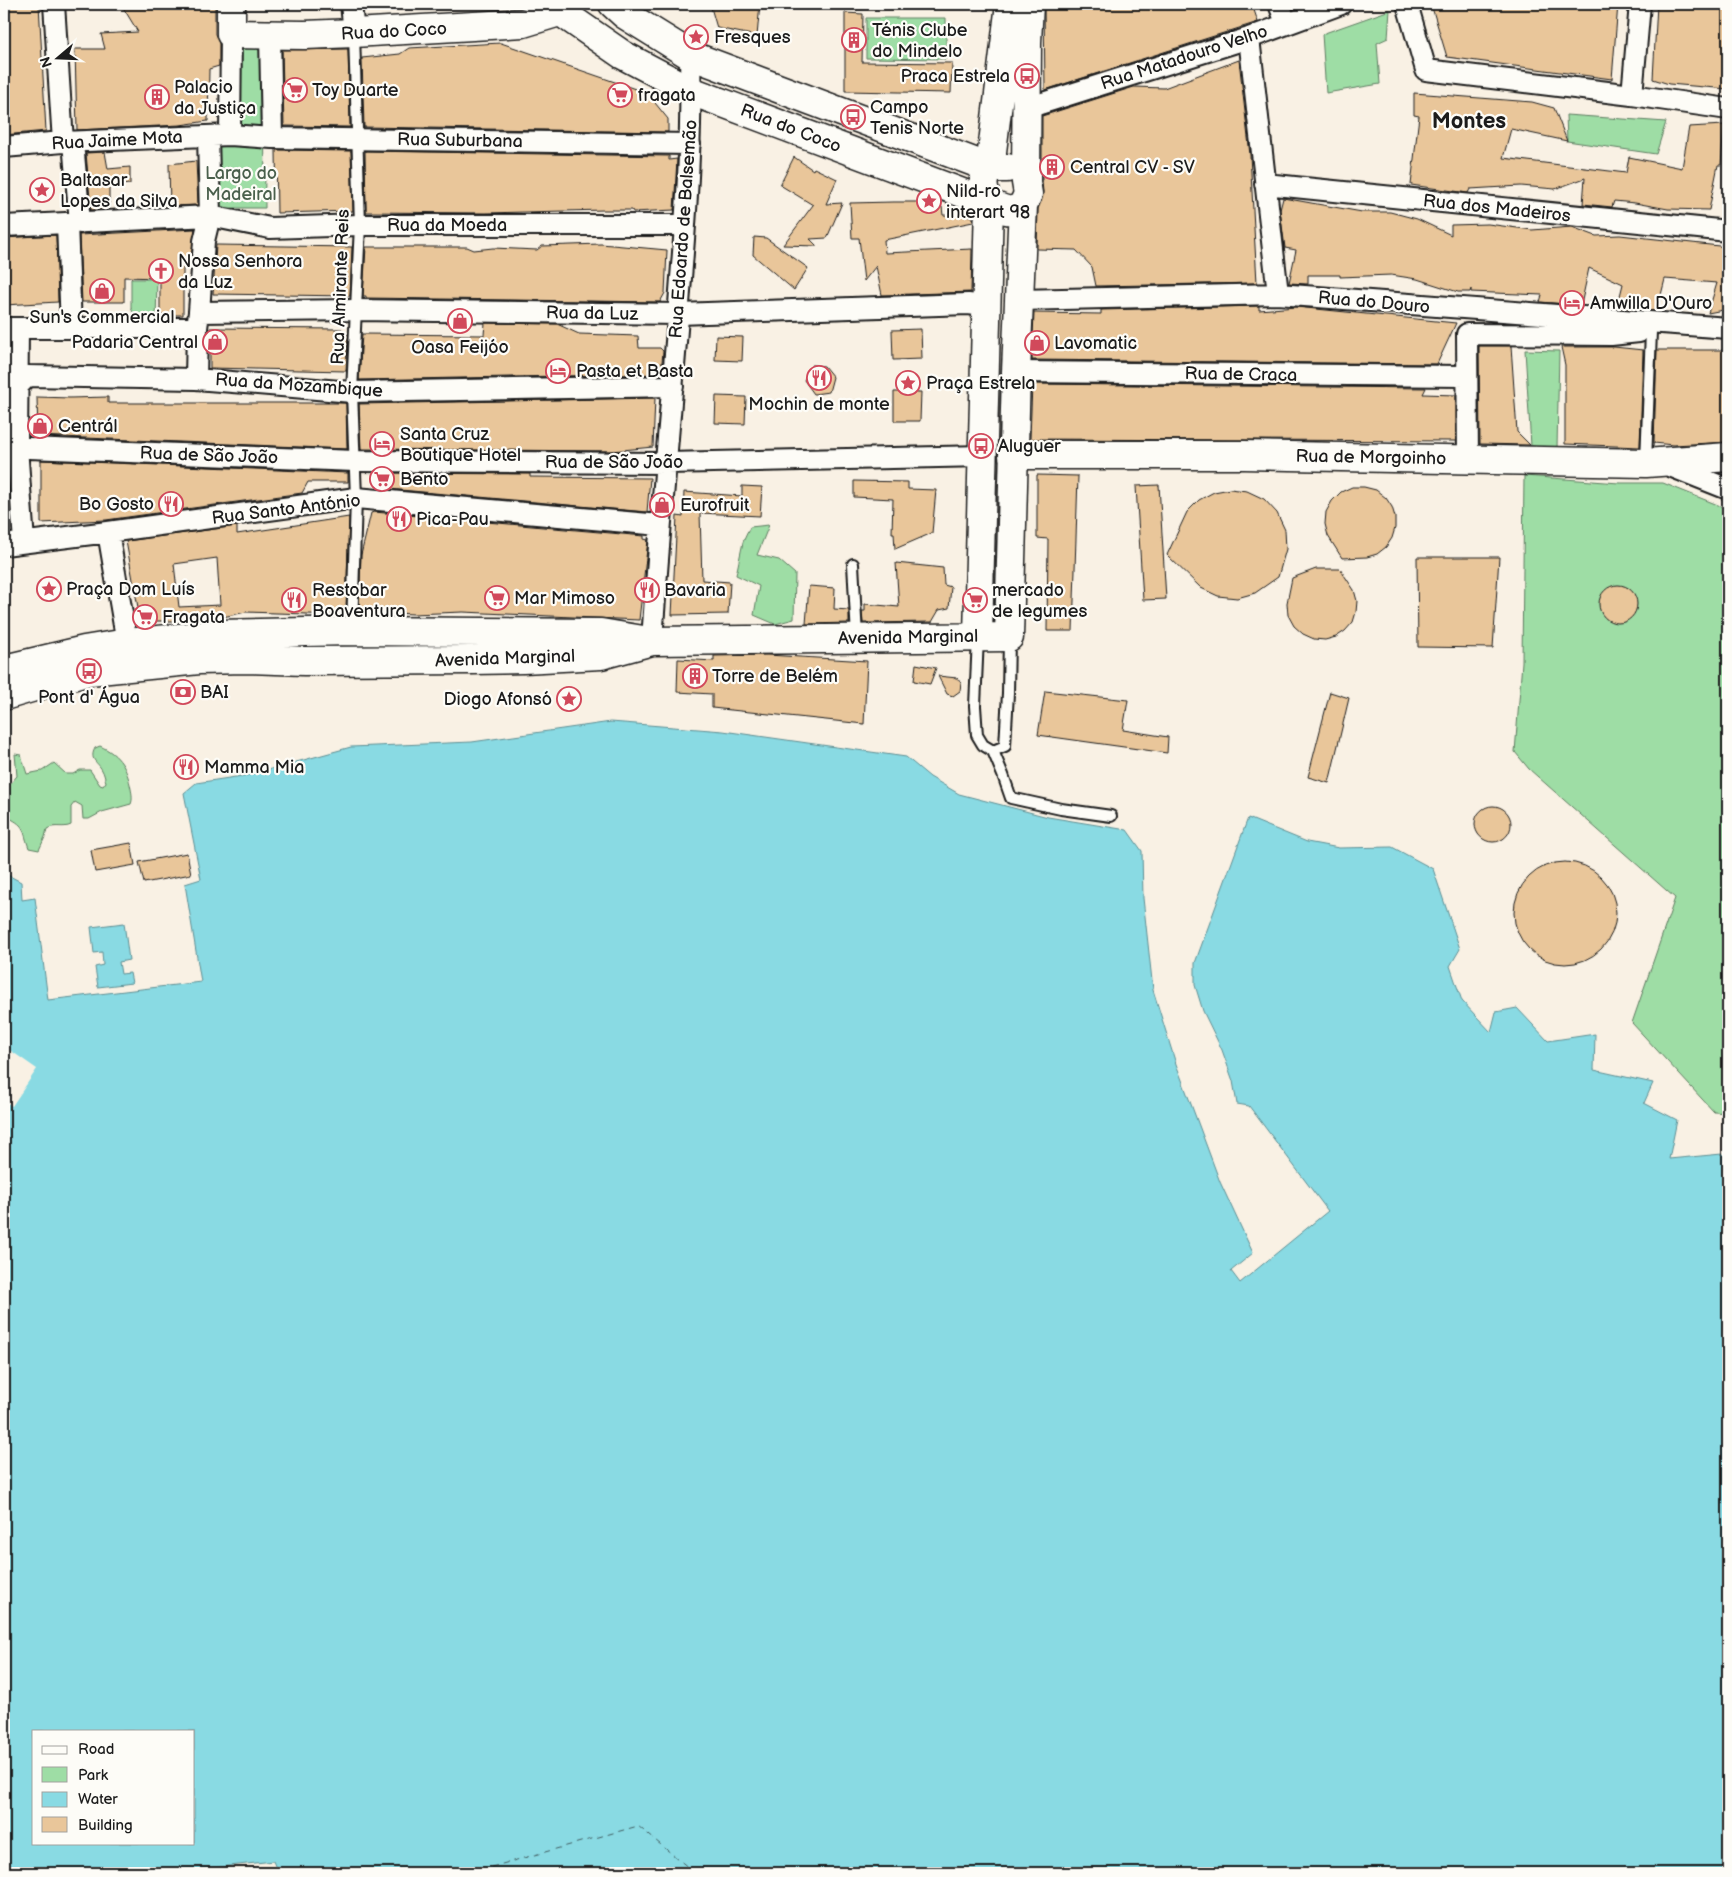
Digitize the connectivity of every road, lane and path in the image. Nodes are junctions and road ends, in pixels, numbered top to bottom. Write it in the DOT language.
graph roads {
  1 [pos="54,4"];
  2 [pos="231,4"];
  3 [pos="351,4"];
  4 [pos="595,4"];
  5 [pos="613,4"];
  6 [pos="1279,4"];
  7 [pos="1341,4"];
  8 [pos="1407,4"];
  9 [pos="1640,4"];
  10 [pos="1014,7"];
  11 [pos="556,11"];
  12 [pos="1286,23"];
  13 [pos="231,34"];
  14 [pos="354,34"];
  15 [pos="270,35"];
  16 [pos="1250,38"];
  17 [pos="690,55"];
  18 [pos="691,91"];
  19 [pos="1632,95"];
  20 [pos="1027,108"];
  21 [pos="1728,109"];
  22 [pos="230,135"];
  23 [pos="208,136"];
  24 [pos="272,138"];
  25 [pos="358,138"];
  26 [pos="68,142"];
  27 [pos="690,144"];
  28 [pos="4,147"];
  29 [pos="990,168"];
  30 [pos="1265,184"];
  31 [pos="1025,193"];
  32 [pos="989,203"];
  33 [pos="210,216"];
  34 [pos="73,223"];
  35 [pos="360,225"];
  36 [pos="685,225"];
  37 [pos="4,226"];
  38 [pos="1728,231"];
  39 [pos="1278,294"];
  40 [pos="1019,300"];
  41 [pos="985,306"];
  42 [pos="355,310"];
  43 [pos="679,314"];
  44 [pos="198,320"];
  45 [pos="1690,326"];
  46 [pos="11,328"];
  47 [pos="72,328"];
  48 [pos="1728,328"];
  49 [pos="1650,331"];
  50 [pos="1016,372"];
  51 [pos="1466,376"];
  52 [pos="196,379"];
  53 [pos="18,385"];
  54 [pos="673,386"];
  55 [pos="352,392"];
  56 [pos="10,447"];
  57 [pos="1014,455"];
  58 [pos="984,456"];
  59 [pos="1728,457"];
  60 [pos="1468,458"];
  61 [pos="354,461"];
  62 [pos="667,463"];
  63 [pos="1655,463"];
  64 [pos="1728,489"];
  65 [pos="356,498"];
  66 [pos="660,525"];
  67 [pos="108,532"];
  68 [pos="24,542"];
  69 [pos="4,545"];
  70 [pos="853,564"];
  71 [pos="352,631"];
  72 [pos="978,636"];
  73 [pos="1009,637"];
  74 [pos="857,638"];
  75 [pos="652,642"];
  76 [pos="127,643"];
  77 [pos="4,669"];
  78 [pos="4,696"];
  79 [pos="992,751"];
  80 [pos="1111,816"];
  1 -- 26 [label="street"];
  2 -- 13 [label="main road"];
  3 -- 14 [label="street"];
  4 -- 11 [label="main road"];
  5 -- 17 [label="main road, Rua do Coco"];
  6 -- 12 [label="street"];
  7 -- 12 [label="street, Rua Matadouro Velho"];
  8 -- 19 [label="street"];
  9 -- 19 [label="street"];
  10 -- 20 [label="main road"];
  10 -- 29 [label="main road"];
  11 -- 14 [label="main road, Rua do Coco"];
  11 -- 18 [label="main road, Rua do Coco"];
  12 -- 16 [label="street, Rua Matadouro Velho"];
  13 -- 15 [label="main road, Rua do Coco"];
  13 -- 22 [label="street"];
  14 -- 15 [label="main road, Rua do Coco"];
  14 -- 25 [label="lane, Rua Almirante Reis"];
  15 -- 24 [label="street"];
  16 -- 20 [label="street, Rua Matadouro Velho"];
  16 -- 30 [label="street"];
  17 -- 18 [label="street, Rua Edoardo de Balsemão"];
  17 -- 29 [label="main road, Rua do Coco"];
  18 -- 27 [label="street, Rua Edoardo de Balsemão"];
  18 -- 32 [label="main road, Rua do Coco"];
  19 -- 21 [label="street"];
  20 -- 31 [label="main road"];
  22 -- 23 [label="street, Rua Jaime Mota"];
  22 -- 24 [label="street, Rua Suburbana"];
  23 -- 26 [label="street, Rua Jaime Mota"];
  23 -- 33 [label="street"];
  24 -- 25 [label="street, Rua Suburbana"];
  25 -- 27 [label="street, Rua Suburbana"];
  25 -- 35 [label="lane, Rua Almirante Reis"];
  26 -- 28 [label="street, Rua Jaime Mota"];
  26 -- 34 [label="street"];
  27 -- 36 [label="street, Rua Edoardo de Balsemão"];
  29 -- 31 [label="main road, Rua do Coco"];
  29 -- 32 [label="main road"];
  30 -- 38 [label="street, Rua dos Madeiros"];
  30 -- 39 [label="street"];
  31 -- 32 [label="main road, Rua do Coco"];
  31 -- 40 [label="main road"];
  32 -- 41 [label="main road"];
  33 -- 34 [label="street, Rua da Moeda"];
  33 -- 35 [label="street, Rua da Moeda"];
  33 -- 44 [label="street"];
  34 -- 37 [label="street, Rua da Moeda"];
  34 -- 47 [label="street"];
  35 -- 36 [label="street, Rua da Moeda"];
  35 -- 42 [label="lane, Rua Almirante Reis"];
  36 -- 43 [label="street, Rua Edoardo de Balsemão"];
  39 -- 40 [label="street, Rua do Douro"];
  39 -- 45 [label="street, Rua do Douro"];
  40 -- 50 [label="main road"];
  41 -- 43 [label="street, Rua da Luz"];
  41 -- 58 [label="main road"];
  42 -- 43 [label="street, Rua da Luz"];
  42 -- 44 [label="street, Rua da Luz"];
  42 -- 55 [label="lane, Rua Almirante Reis"];
  43 -- 54 [label="street, Rua Edoardo de Balsemão"];
  44 -- 47 [label="street, Rua da Luz"];
  44 -- 52 [label="street"];
  45 -- 48 [label="street, Rua do Douro"];
  45 -- 49 [label="street"];
  46 -- 47 [label="street, Rua da Luz"];
  46 -- 53 [label="street"];
  49 -- 51 [label="street"];
  49 -- 63 [label="lane"];
  50 -- 51 [label="street, Rua de Craca"];
  50 -- 57 [label="main road"];
  51 -- 60 [label="street"];
  52 -- 53 [label="street, Rua da Mozambique"];
  52 -- 55 [label="street, Rua da Mozambique"];
  53 -- 56 [label="street"];
  54 -- 55 [label="street, Rua da Mozambique"];
  54 -- 62 [label="street, Rua Edoardo de Balsemão"];
  55 -- 61 [label="lane, Rua Almirante Reis"];
  56 -- 61 [label="street, Rua de São João"];
  56 -- 68 [label="street"];
  57 -- 60 [label="main road, Rua de Morgoinho"];
  57 -- 73 [label="main road"];
  58 -- 62 [label="street, Rua de São João"];
  58 -- 72 [label="main road"];
  59 -- 63 [label="main road, Rua de Morgoinho"];
  60 -- 63 [label="main road, Rua de Morgoinho"];
  61 -- 62 [label="street, Rua de São João"];
  61 -- 65 [label="lane, Rua Almirante Reis"];
  62 -- 66 [label="street, Rua Edoardo de Balsemão"];
  63 -- 64 [label="street"];
  65 -- 66 [label="street, Rua Santo António"];
  65 -- 67 [label="street, Rua Santo António"];
  65 -- 71 [label="lane, Rua Almirante Reis"];
  66 -- 75 [label="street, Rua Edoardo de Balsemão"];
  67 -- 68 [label="street, Rua Santo António"];
  67 -- 76 [label="street"];
  68 -- 69 [label="street, Rua Santo António"];
  70 -- 74 [label="lane"];
  71 -- 75 [label="main road"];
  71 -- 76 [label="main road"];
  72 -- 73 [label="main road, Avenida Marginal"];
  72 -- 74 [label="main road, Avenida Marginal"];
  72 -- 79 [label="lane"];
  73 -- 79 [label="lane"];
  74 -- 75 [label="main road, Avenida Marginal"];
  75 -- 78 [label="main road, Avenida Marginal"];
  76 -- 77 [label="main road"];
  79 -- 80 [label="lane"];
}
